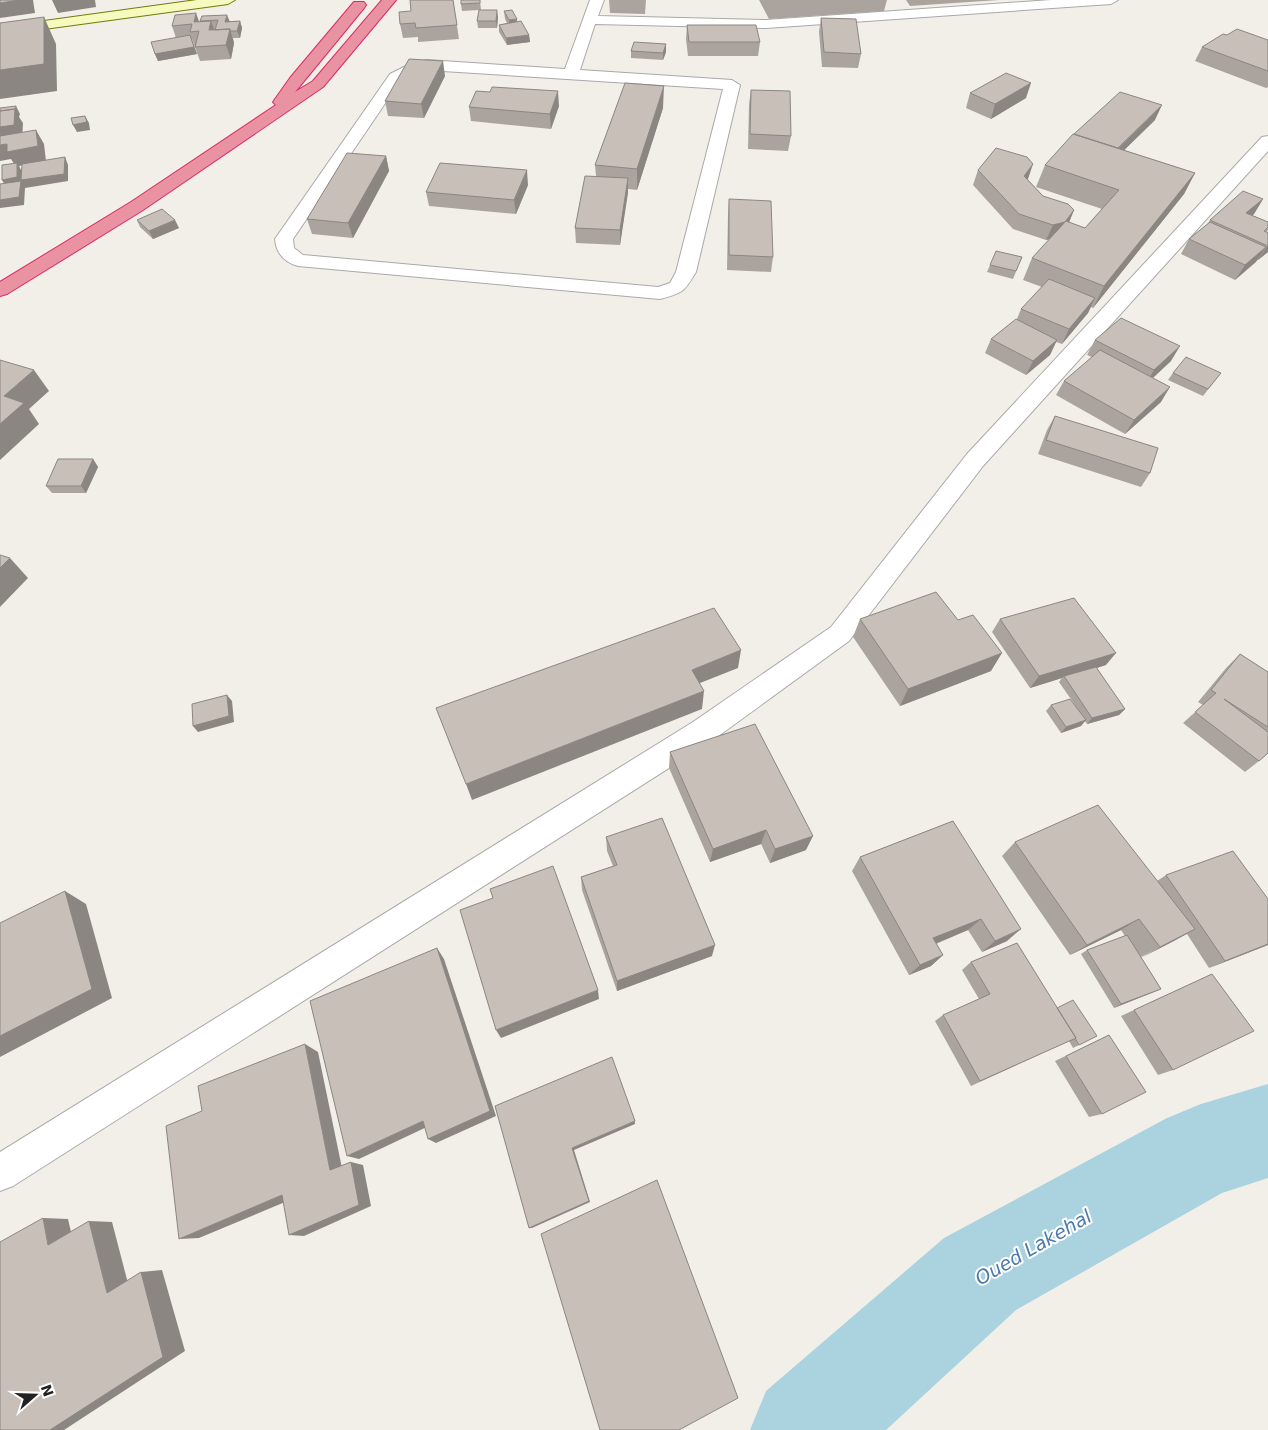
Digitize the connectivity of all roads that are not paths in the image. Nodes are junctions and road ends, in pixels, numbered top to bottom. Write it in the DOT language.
graph roads {
  1 [pos="228,0"];
  2 [pos="364,0"];
  3 [pos="389,0"];
  4 [pos="597,0"];
  5 [pos="893,0"];
  6 [pos="1111,0"];
  7 [pos="904,15"];
  8 [pos="589,20"];
  9 [pos="0,31"];
  10 [pos="571,73"];
  11 [pos="277,110"];
  12 [pos="1268,140"];
  13 [pos="0,290"];
  14 [pos="0,1173"];
  1 -- 9 [label="street"];
  2 -- 11 [label="highway"];
  3 -- 11 [label="highway"];
  4 -- 8 [label="street"];
  5 -- 7 [label="street"];
  6 -- 7 [label="street"];
  7 -- 8 [label="street"];
  8 -- 10 [label="street"];
  10 -- 10 [label="street"];
  11 -- 13 [label="highway"];
  12 -- 14 [label="street"];
}
